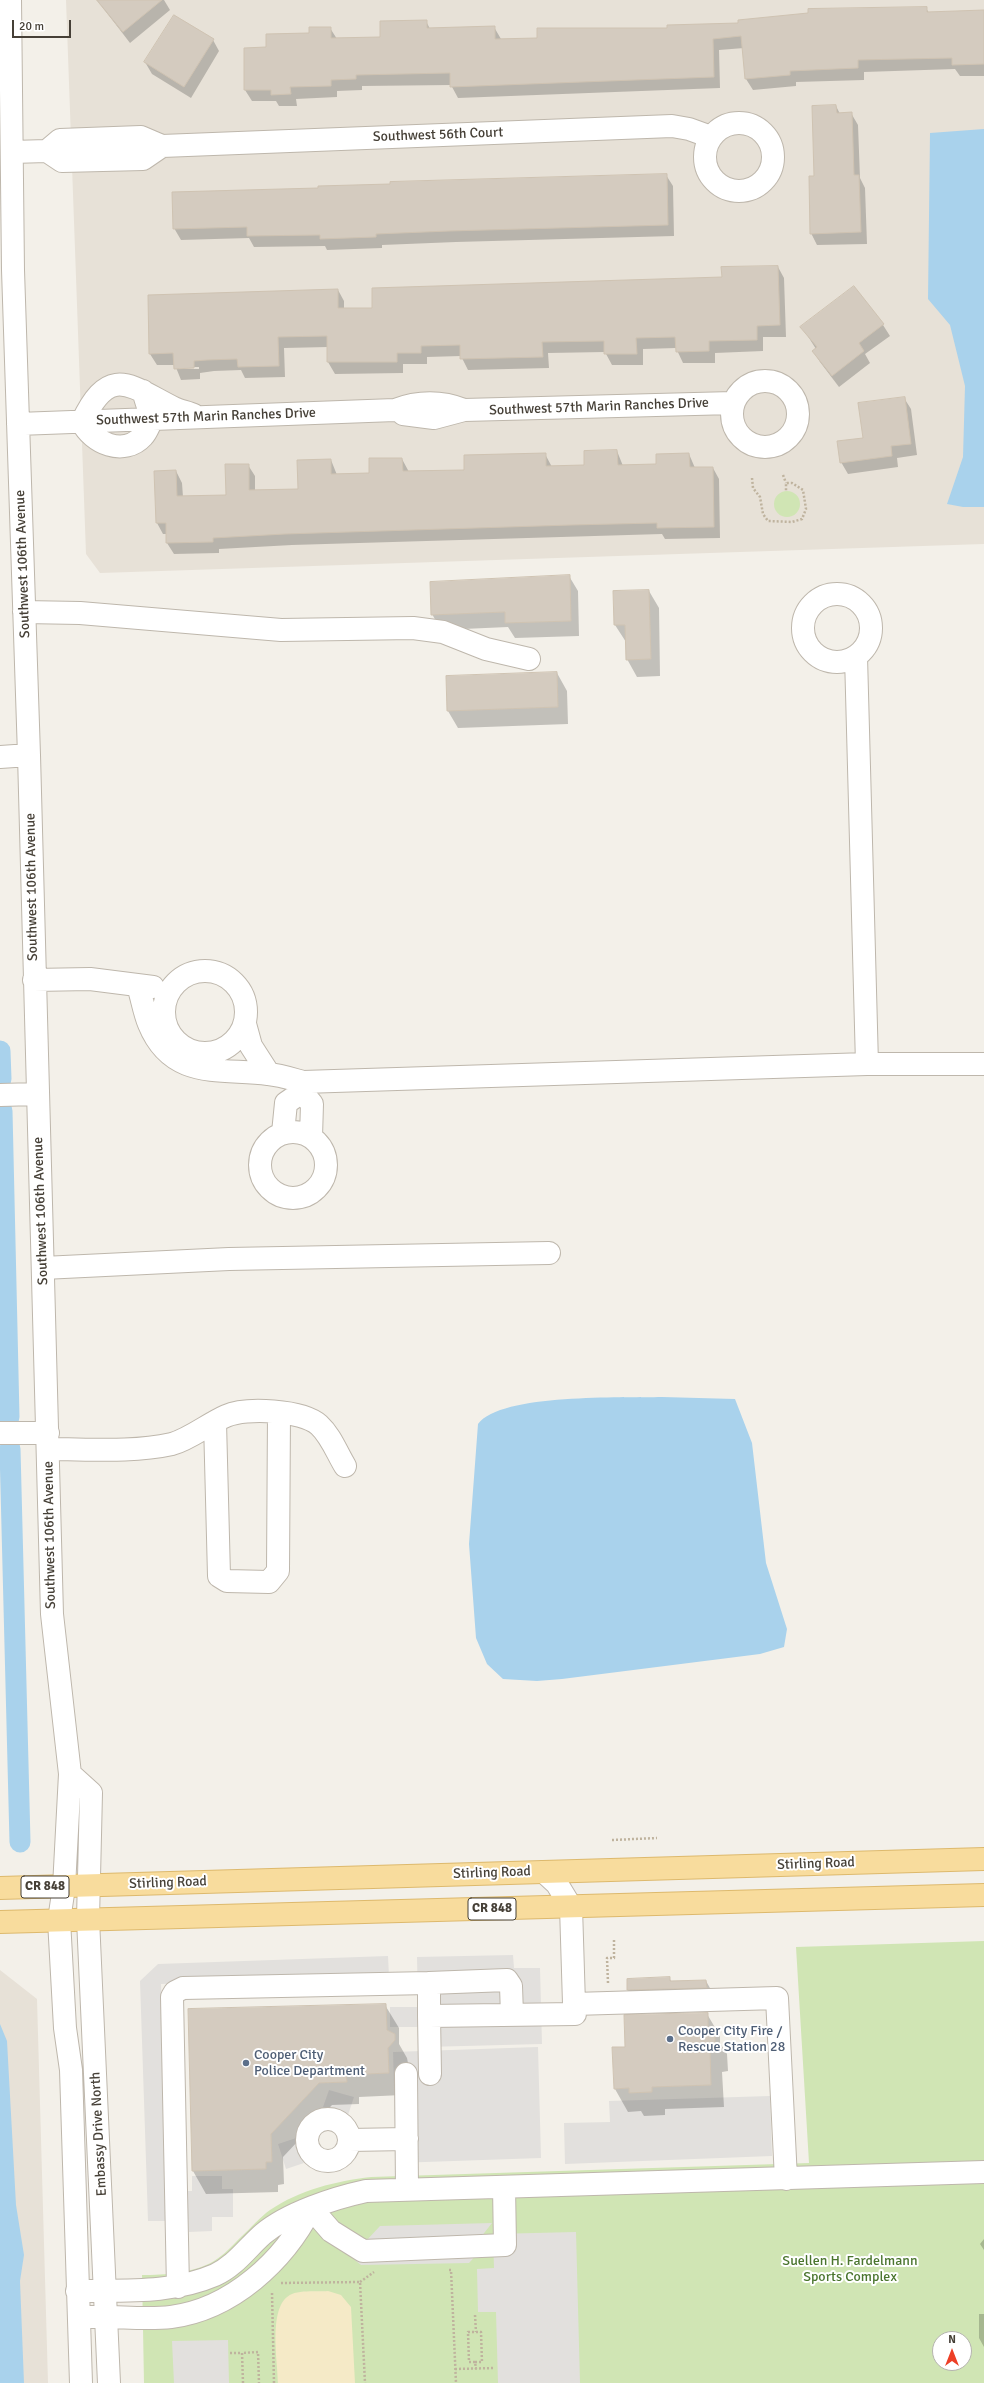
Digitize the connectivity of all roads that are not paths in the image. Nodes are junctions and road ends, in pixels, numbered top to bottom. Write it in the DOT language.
graph roads {
  1 [pos="10,0"];
  2 [pos="711,137"];
  3 [pos="12,152"];
  4 [pos="6,250"];
  5 [pos="7,292"];
  6 [pos="142,391"];
  7 [pos="733,403"];
  8 [pos="199,417"];
  9 [pos="152,420"];
  10 [pos="82,422"];
  11 [pos="18,424"];
  12 [pos="24,612"];
  13 [pos="856,656"];
  14 [pos="529,659"];
  15 [pos="0,756"];
  16 [pos="29,756"];
  17 [pos="34,980"];
  18 [pos="175,982"];
  19 [pos="138,986"];
  20 [pos="163,1006"];
  21 [pos="245,1024"];
  22 [pos="229,1046"];
  23 [pos="867,1064"];
  24 [pos="984,1064"];
  25 [pos="268,1074"];
  26 [pos="303,1087"];
  27 [pos="37,1094"];
  28 [pos="0,1095"];
  29 [pos="283,1133"];
  30 [pos="310,1137"];
  31 [pos="549,1253"];
  32 [pos="43,1268"];
  33 [pos="279,1413"];
  34 [pos="215,1422"];
  35 [pos="0,1433"];
  36 [pos="48,1441"];
  37 [pos="345,1466"];
  38 [pos="70,1774"];
  39 [pos="984,1858"];
  40 [pos="544,1872"];
  41 [pos="89,1885"];
  42 [pos="64,1887"];
  43 [pos="0,1888"];
  44 [pos="984,1895"];
  45 [pos="571,1907"];
  46 [pos="88,1919"];
  47 [pos="59,1920"];
  48 [pos="0,1922"];
  49 [pos="429,1983"];
  50 [pos="574,2014"];
  51 [pos="512,2015"];
  52 [pos="429,2016"];
  53 [pos="406,2074"];
  54 [pos="430,2074"];
  55 [pos="407,2139"];
  56 [pos="349,2140"];
  57 [pos="984,2172"];
  58 [pos="786,2179"];
  59 [pos="504,2187"];
  60 [pos="407,2189"];
  61 [pos="311,2208"];
  62 [pos="178,2287"];
  63 [pos="106,2290"];
  64 [pos="77,2291"];
  65 [pos="78,2317"];
  66 [pos="106,2317"];
  67 [pos="81,2383"];
  68 [pos="109,2383"];
  1 -- 3 [label="street, Southwest 106th Avenue"];
  2 -- 3 [label="street, Southwest 56th Court"];
  3 -- 4 [label="street, Southwest 106th Avenue"];
  4 -- 5 [label="street, Southwest 106th Avenue"];
  5 -- 11 [label="street, Southwest 106th Avenue"];
  6 -- 8 [label="street"];
  6 -- 9 [label="street"];
  6 -- 10 [label="street"];
  7 -- 8 [label="street, Southwest 57th Marin Ranches Drive"];
  8 -- 9 [label="street, Southwest 57th Marin Ranches Drive"];
  9 -- 10 [label="street"];
  10 -- 11 [label="street, Southwest 57th Marin Ranches Drive"];
  11 -- 12 [label="street, Southwest 106th Avenue"];
  12 -- 14 [label="street"];
  12 -- 16 [label="street, Southwest 106th Avenue"];
  13 -- 23 [label="street"];
  15 -- 16 [label="street"];
  16 -- 17 [label="street, Southwest 106th Avenue"];
  17 -- 19 [label="street"];
  17 -- 27 [label="street, Southwest 106th Avenue"];
  18 -- 19 [label="street"];
  18 -- 20 [label="street"];
  18 -- 21 [label="street"];
  19 -- 20 [label="street"];
  19 -- 25 [label="street"];
  20 -- 22 [label="street"];
  21 -- 22 [label="street"];
  21 -- 25 [label="street"];
  22 -- 25 [label="street"];
  23 -- 24 [label="street"];
  23 -- 26 [label="street"];
  25 -- 26 [label="street"];
  26 -- 29 [label="street"];
  26 -- 30 [label="street"];
  27 -- 28 [label="street"];
  27 -- 32 [label="street, Southwest 106th Avenue"];
  29 -- 30 [label="street"];
  29 -- 30 [label="street"];
  31 -- 32 [label="street"];
  32 -- 36 [label="street, Southwest 106th Avenue"];
  33 -- 34 [label="street"];
  33 -- 34 [label="street"];
  33 -- 37 [label="street"];
  34 -- 36 [label="street"];
  35 -- 36 [label="street"];
  36 -- 38 [label="street, Southwest 106th Avenue"];
  38 -- 41 [label="street"];
  38 -- 42 [label="street, Southwest 106th Avenue"];
  39 -- 40 [label="main road, Stirling Road / CR 848"];
  40 -- 41 [label="main road, Stirling Road / CR 848"];
  40 -- 45 [label="street"];
  41 -- 42 [label="main road, Stirling Road / CR 848"];
  41 -- 46 [label="street, Embassy Drive North"];
  42 -- 43 [label="main road, Stirling Road / CR 848"];
  42 -- 47 [label="street, Southwest 106th Avenue"];
  44 -- 45 [label="main road, CR 848"];
  45 -- 46 [label="main road, CR 848"];
  45 -- 58 [label="street"];
  46 -- 47 [label="main road, CR 848"];
  46 -- 63 [label="street, Embassy Drive North"];
  47 -- 48 [label="main road, CR 848"];
  47 -- 64 [label="street, Embassy Drive North"];
  49 -- 51 [label="street"];
  49 -- 52 [label="street"];
  49 -- 62 [label="street"];
  50 -- 51 [label="street"];
  51 -- 52 [label="street"];
  52 -- 54 [label="street"];
  53 -- 55 [label="street"];
  55 -- 56 [label="street"];
  55 -- 60 [label="street"];
  57 -- 58 [label="street"];
  58 -- 59 [label="street"];
  59 -- 60 [label="street"];
  59 -- 61 [label="street"];
  60 -- 61 [label="street"];
  61 -- 62 [label="street"];
  61 -- 66 [label="street"];
  62 -- 63 [label="street"];
  63 -- 64 [label="street"];
  63 -- 66 [label="street, Embassy Drive North"];
  64 -- 65 [label="street, Embassy Drive North"];
  65 -- 66 [label="street"];
  65 -- 67 [label="street, Embassy Drive North"];
  66 -- 68 [label="street, Embassy Drive North"];
}
